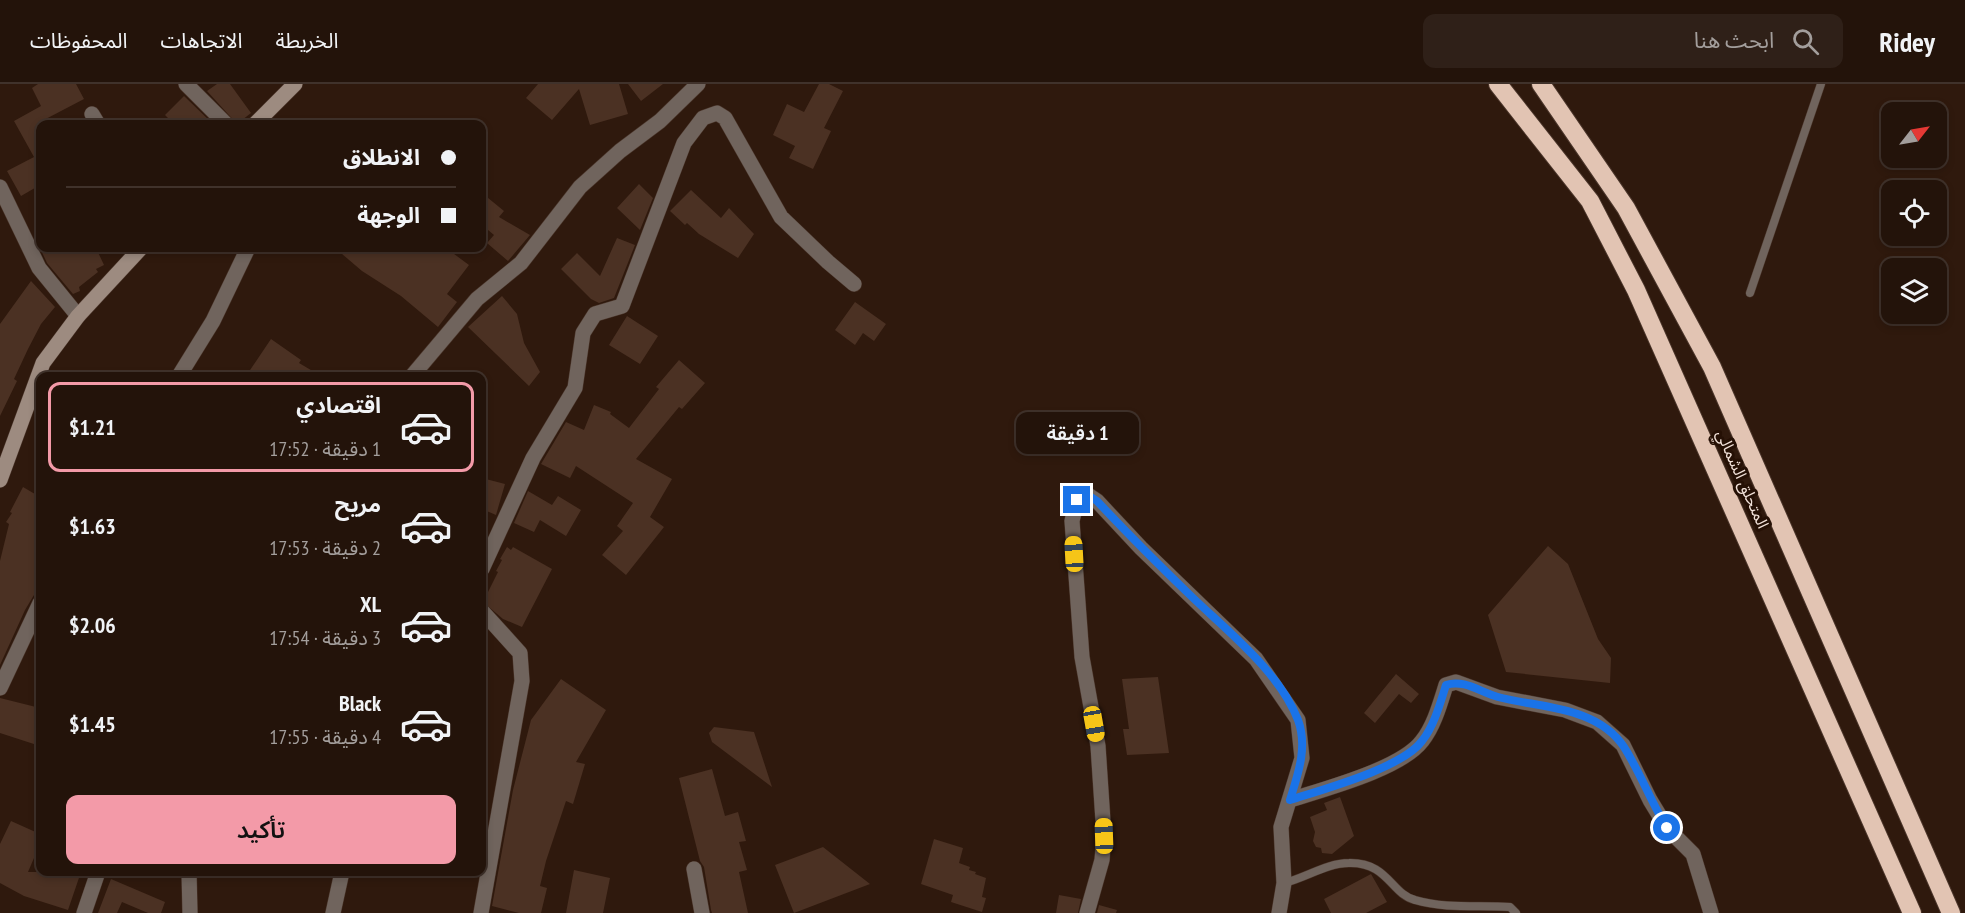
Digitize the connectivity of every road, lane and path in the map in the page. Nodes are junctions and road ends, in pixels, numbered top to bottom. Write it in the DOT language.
graph roads {
  1 [pos="186,84"];
  2 [pos="295,84"];
  3 [pos="698,84"];
  4 [pos="1498,84"];
  5 [pos="1541,84"];
  6 [pos="1821,84"];
  7 [pos="222,120"];
  8 [pos="259,120"];
  9 [pos="0,187"];
  10 [pos="8,217"];
  11 [pos="137,252"];
  12 [pos="246,252"];
  13 [pos="854,284"];
  14 [pos="1750,293"];
  15 [pos="78,316"];
  16 [pos="40,372"];
  17 [pos="181,372"];
  18 [pos="415,372"];
  19 [pos="36,382"];
  20 [pos="0,480"];
  21 [pos="486,559"];
  22 [pos="36,612"];
  23 [pos="486,615"];
  24 [pos="0,688"];
  25 [pos="1290,800"];
  26 [pos="694,869"];
  27 [pos="97,876"];
  28 [pos="189,876"];
  29 [pos="341,876"];
  30 [pos="1284,883"];
  31 [pos="84,913"];
  32 [pos="190,913"];
  33 [pos="333,913"];
  34 [pos="481,913"];
  35 [pos="702,913"];
  36 [pos="1087,913"];
  37 [pos="1279,913"];
  38 [pos="1516,913"];
  39 [pos="1710,913"];
  40 [pos="1912,913"];
  41 [pos="1951,913"];
  1 -- 7 [label="street"];
  2 -- 8 [label="main road"];
  3 -- 18 [label="street"];
  4 -- 40 [label="highway, المتحلق الشمالي"];
  5 -- 41 [label="highway, المتحلق الشمالي"];
  6 -- 14 [label="lane"];
  9 -- 10 [label="street"];
  10 -- 15 [label="street"];
  11 -- 15 [label="main road"];
  12 -- 17 [label="street"];
  13 -- 21 [label="street"];
  15 -- 16 [label="main road"];
  19 -- 20 [label="main road"];
  22 -- 24 [label="street"];
  23 -- 34 [label="street"];
  25 -- 30 [label="street"];
  25 -- 36 [label="street"];
  25 -- 39 [label="street"];
  26 -- 35 [label="street"];
  27 -- 31 [label="street"];
  28 -- 32 [label="street"];
  29 -- 33 [label="street"];
  30 -- 37 [label="street"];
  30 -- 38 [label="lane"];
}
